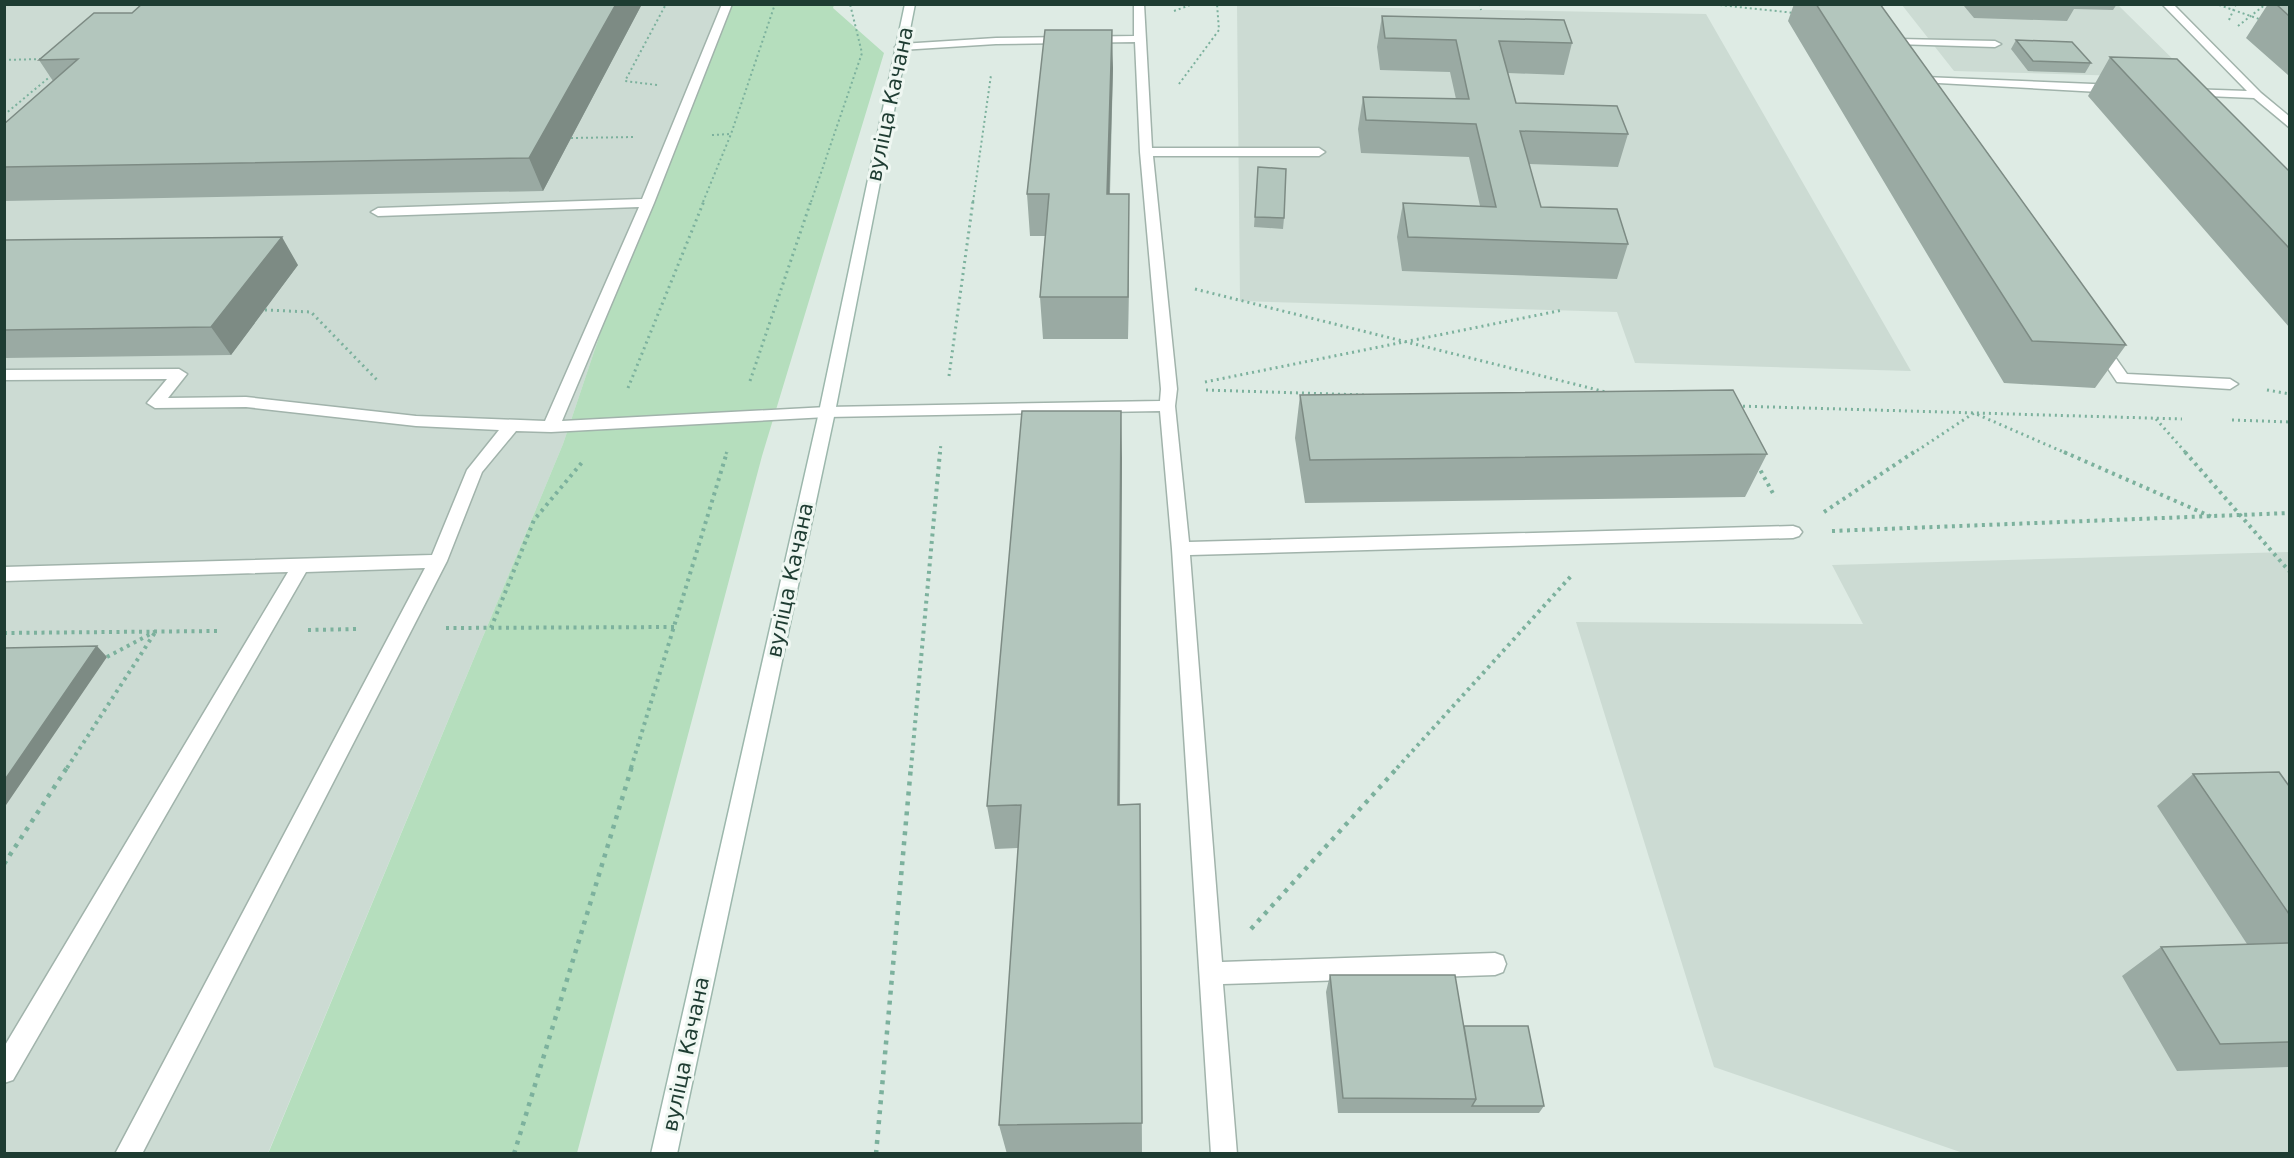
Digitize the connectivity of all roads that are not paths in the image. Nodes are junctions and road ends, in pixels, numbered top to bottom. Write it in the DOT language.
graph roads {
  1 [pos="727,4"];
  2 [pos="910,4"];
  3 [pos="1139,4"];
  4 [pos="2167,4"];
  5 [pos="1140,39"];
  6 [pos="1899,42"];
  7 [pos="1995,44"];
  8 [pos="901,47"];
  9 [pos="1924,80"];
  10 [pos="2131,90"];
  11 [pos="2257,95"];
  12 [pos="2205,109"];
  13 [pos="2289,124"];
  14 [pos="1146,152"];
  15 [pos="1319,152"];
  16 [pos="647,203"];
  17 [pos="378,212"];
  18 [pos="2089,329"];
  19 [pos="4,375"];
  20 [pos="2230,384"];
  21 [pos="1168,398"];
  22 [pos="827,412"];
  23 [pos="512,425"];
  24 [pos="551,427"];
  25 [pos="1793,532"];
  26 [pos="1181,549"];
  27 [pos="438,561"];
  28 [pos="301,565"];
  29 [pos="4,574"];
  30 [pos="1495,964"];
  31 [pos="1211,973"];
  32 [pos="4,1071"];
  33 [pos="128,1154"];
  34 [pos="664,1154"];
  35 [pos="1224,1154"];
  1 -- 16 [label="main road"];
  2 -- 8 [label="main road, вуліца Качана"];
  3 -- 5 [label="main road"];
  4 -- 11 [label="main road"];
  5 -- 8 [label="main road"];
  5 -- 14 [label="main road"];
  6 -- 7 [label="main road"];
  8 -- 22 [label="main road, вуліца Качана"];
  9 -- 10 [label="main road"];
  11 -- 12 [label="main road"];
  11 -- 13 [label="main road"];
  14 -- 15 [label="main road"];
  14 -- 21 [label="main road"];
  16 -- 17 [label="main road"];
  16 -- 24 [label="main road"];
  18 -- 20 [label="main road"];
  19 -- 23 [label="main road"];
  21 -- 22 [label="main road"];
  21 -- 26 [label="main road"];
  22 -- 24 [label="main road"];
  22 -- 34 [label="main road, вуліца Качана"];
  23 -- 24 [label="main road"];
  23 -- 27 [label="main road"];
  25 -- 26 [label="main road"];
  26 -- 31 [label="main road"];
  27 -- 28 [label="main road"];
  27 -- 33 [label="main road"];
  28 -- 29 [label="main road"];
  28 -- 32 [label="main road"];
  30 -- 31 [label="main road"];
  31 -- 35 [label="main road"];
}
